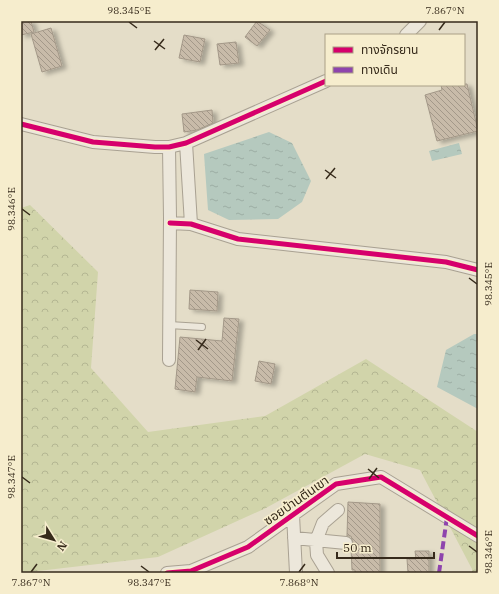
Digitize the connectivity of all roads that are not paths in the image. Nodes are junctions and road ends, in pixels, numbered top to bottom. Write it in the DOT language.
graph roads {
  1 [pos="420,21"];
  2 [pos="407,34"];
  3 [pos="325,81"];
  4 [pos="21,124"];
  5 [pos="186,143"];
  6 [pos="169,147"];
  7 [pos="170,223"];
  8 [pos="191,224"];
  9 [pos="478,270"];
  10 [pos="169,325"];
  11 [pos="202,327"];
  12 [pos="169,360"];
  13 [pos="338,510"];
  14 [pos="294,515"];
  15 [pos="478,536"];
  16 [pos="294,538"];
  17 [pos="316,540"];
  18 [pos="346,543"];
  19 [pos="297,571"];
  20 [pos="166,573"];
  21 [pos="328,573"];
  1 -- 2 [label="street"];
  3 -- 5 [label="street"];
  4 -- 6 [label="street"];
  5 -- 6 [label="street"];
  5 -- 8 [label="street"];
  6 -- 7 [label="street"];
  7 -- 8 [label="street"];
  7 -- 10 [label="street"];
  8 -- 9 [label="street"];
  10 -- 11 [label="lane"];
  10 -- 12 [label="street"];
  13 -- 17 [label="street"];
  14 -- 15 [label="street, ซอยบ้านตีนเขา"];
  14 -- 16 [label="street"];
  14 -- 20 [label="street, ซอยบ้านตีนเขา"];
  16 -- 17 [label="street"];
  16 -- 19 [label="street"];
  17 -- 18 [label="street"];
  17 -- 21 [label="street"];
}
